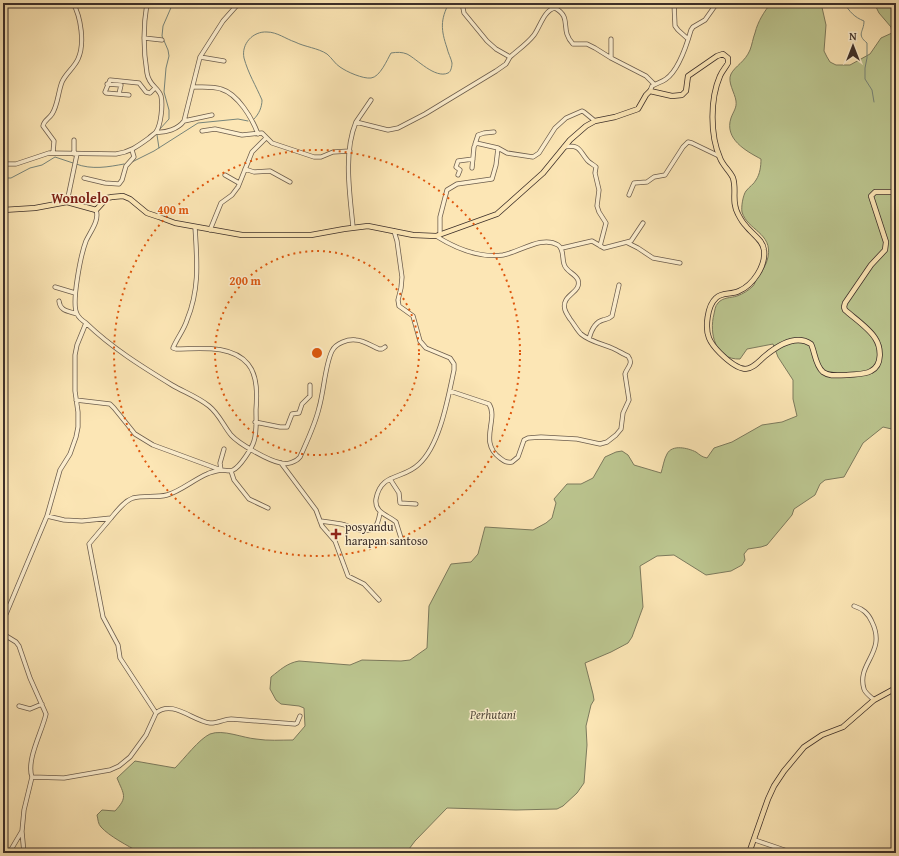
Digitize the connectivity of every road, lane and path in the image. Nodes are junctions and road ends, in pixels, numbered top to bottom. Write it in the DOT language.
graph roads {
  1 [pos="73,3"];
  2 [pos="147,3"];
  3 [pos="239,3"];
  4 [pos="462,3"];
  5 [pos="716,3"];
  6 [pos="673,4"];
  7 [pos="144,38"];
  8 [pos="611,39"];
  9 [pos="688,39"];
  10 [pos="162,40"];
  11 [pos="200,57"];
  12 [pos="510,57"];
  13 [pos="611,58"];
  14 [pos="224,61"];
  15 [pos="108,84"];
  16 [pos="654,84"];
  17 [pos="193,87"];
  18 [pos="155,88"];
  19 [pos="650,91"];
  20 [pos="120,94"];
  21 [pos="129,95"];
  22 [pos="371,100"];
  23 [pos="212,115"];
  24 [pos="184,121"];
  25 [pos="595,121"];
  26 [pos="356,122"];
  27 [pos="202,131"];
  28 [pos="156,132"];
  29 [pos="494,132"];
  30 [pos="258,134"];
  31 [pos="266,138"];
  32 [pos="74,140"];
  33 [pos="475,144"];
  34 [pos="564,147"];
  35 [pos="498,148"];
  36 [pos="132,150"];
  37 [pos="350,151"];
  38 [pos="53,153"];
  39 [pos="75,154"];
  40 [pos="719,156"];
  41 [pos="473,159"];
  42 [pos="3,164"];
  43 [pos="472,168"];
  44 [pos="244,169"];
  45 [pos="225,175"];
  46 [pos="458,175"];
  47 [pos="84,178"];
  48 [pos="290,182"];
  49 [pos="239,183"];
  50 [pos="896,192"];
  51 [pos="629,195"];
  52 [pos="67,202"];
  53 [pos="3,210"];
  54 [pos="96,210"];
  55 [pos="643,222"];
  56 [pos="195,227"];
  57 [pos="353,228"];
  58 [pos="210,230"];
  59 [pos="394,231"];
  60 [pos="438,236"];
  61 [pos="628,243"];
  62 [pos="600,246"];
  63 [pos="562,248"];
  64 [pos="680,263"];
  65 [pos="619,286"];
  66 [pos="55,287"];
  67 [pos="75,293"];
  68 [pos="59,301"];
  69 [pos="77,314"];
  70 [pos="86,323"];
  71 [pos="589,339"];
  72 [pos="384,347"];
  73 [pos="310,385"];
  74 [pos="450,391"];
  75 [pos="76,400"];
  76 [pos="256,422"];
  77 [pos="250,448"];
  78 [pos="224,449"];
  79 [pos="281,463"];
  80 [pos="220,470"];
  81 [pos="231,471"];
  82 [pos="390,479"];
  83 [pos="416,504"];
  84 [pos="268,508"];
  85 [pos="380,513"];
  86 [pos="47,516"];
  87 [pos="111,518"];
  88 [pos="320,521"];
  89 [pos="404,541"];
  90 [pos="379,600"];
  91 [pos="854,606"];
  92 [pos="3,619"];
  93 [pos="3,634"];
  94 [pos="896,688"];
  95 [pos="874,700"];
  96 [pos="42,704"];
  97 [pos="19,706"];
  98 [pos="156,713"];
  99 [pos="300,716"];
  100 [pos="32,777"];
  101 [pos="22,831"];
  102 [pos="754,840"];
  103 [pos="9,853"];
  104 [pos="24,853"];
  105 [pos="749,853"];
  106 [pos="793,853"];
  1 -- 38 [label="street"];
  2 -- 7 [label="street"];
  3 -- 11 [label="street"];
  4 -- 12 [label="street"];
  5 -- 9 [label="street"];
  6 -- 9 [label="street"];
  7 -- 10 [label="street"];
  7 -- 18 [label="street"];
  8 -- 13 [label="street"];
  9 -- 16 [label="street"];
  11 -- 14 [label="street"];
  11 -- 17 [label="street"];
  12 -- 13 [label="street"];
  12 -- 26 [label="street"];
  13 -- 16 [label="street"];
  15 -- 18 [label="street"];
  15 -- 20 [label="street"];
  15 -- 20 [label="street"];
  16 -- 19 [label="street"];
  17 -- 24 [label="street"];
  17 -- 30 [label="street"];
  18 -- 28 [label="street"];
  19 -- 25 [label="main road"];
  19 -- 40 [label="main road"];
  20 -- 21 [label="street"];
  22 -- 26 [label="street"];
  23 -- 24 [label="street"];
  24 -- 28 [label="street"];
  25 -- 34 [label="main road"];
  25 -- 35 [label="street"];
  26 -- 37 [label="street"];
  27 -- 30 [label="street"];
  28 -- 36 [label="street"];
  29 -- 33 [label="street"];
  30 -- 31 [label="street"];
  31 -- 37 [label="street"];
  31 -- 44 [label="street"];
  32 -- 39 [label="street"];
  33 -- 35 [label="street"];
  33 -- 41 [label="street"];
  34 -- 60 [label="main road"];
  34 -- 62 [label="street"];
  35 -- 60 [label="street"];
  36 -- 39 [label="street"];
  36 -- 47 [label="street"];
  37 -- 57 [label="street"];
  38 -- 39 [label="street"];
  38 -- 42 [label="street"];
  39 -- 52 [label="street"];
  40 -- 50 [label="main road"];
  40 -- 51 [label="street"];
  41 -- 43 [label="street"];
  41 -- 46 [label="street"];
  44 -- 48 [label="street"];
  44 -- 49 [label="street"];
  45 -- 49 [label="street"];
  49 -- 58 [label="street"];
  52 -- 53 [label="main road"];
  52 -- 54 [label="main road"];
  54 -- 56 [label="main road"];
  54 -- 67 [label="street"];
  55 -- 61 [label="street"];
  56 -- 58 [label="main road"];
  56 -- 76 [label="street"];
  57 -- 58 [label="main road"];
  57 -- 59 [label="main road"];
  59 -- 60 [label="main road"];
  59 -- 74 [label="street"];
  60 -- 63 [label="street"];
  61 -- 62 [label="street"];
  61 -- 64 [label="street"];
  62 -- 63 [label="street"];
  63 -- 71 [label="street"];
  65 -- 71 [label="street"];
  66 -- 67 [label="street"];
  67 -- 69 [label="street"];
  68 -- 69 [label="street"];
  69 -- 70 [label="street"];
  70 -- 75 [label="street"];
  70 -- 77 [label="street"];
  71 -- 74 [label="street"];
  72 -- 79 [label="street"];
  73 -- 76 [label="street"];
  74 -- 82 [label="street"];
  75 -- 80 [label="street"];
  75 -- 86 [label="street"];
  76 -- 77 [label="street"];
  77 -- 79 [label="street"];
  77 -- 81 [label="street"];
  78 -- 80 [label="street"];
  79 -- 88 [label="street"];
  80 -- 81 [label="street"];
  80 -- 87 [label="street"];
  81 -- 84 [label="street"];
  82 -- 83 [label="street"];
  82 -- 85 [label="street"];
  85 -- 88 [label="street"];
  85 -- 89 [label="street"];
  86 -- 87 [label="street"];
  86 -- 92 [label="street"];
  87 -- 98 [label="street"];
  88 -- 90 [label="street"];
  91 -- 95 [label="street"];
  93 -- 96 [label="street"];
  94 -- 95 [label="main road"];
  95 -- 102 [label="main road"];
  96 -- 97 [label="street"];
  96 -- 100 [label="street"];
  98 -- 99 [label="street"];
  98 -- 100 [label="street"];
  100 -- 101 [label="street"];
  101 -- 103 [label="street"];
  101 -- 104 [label="street"];
  102 -- 105 [label="main road"];
  102 -- 106 [label="street"];
}
